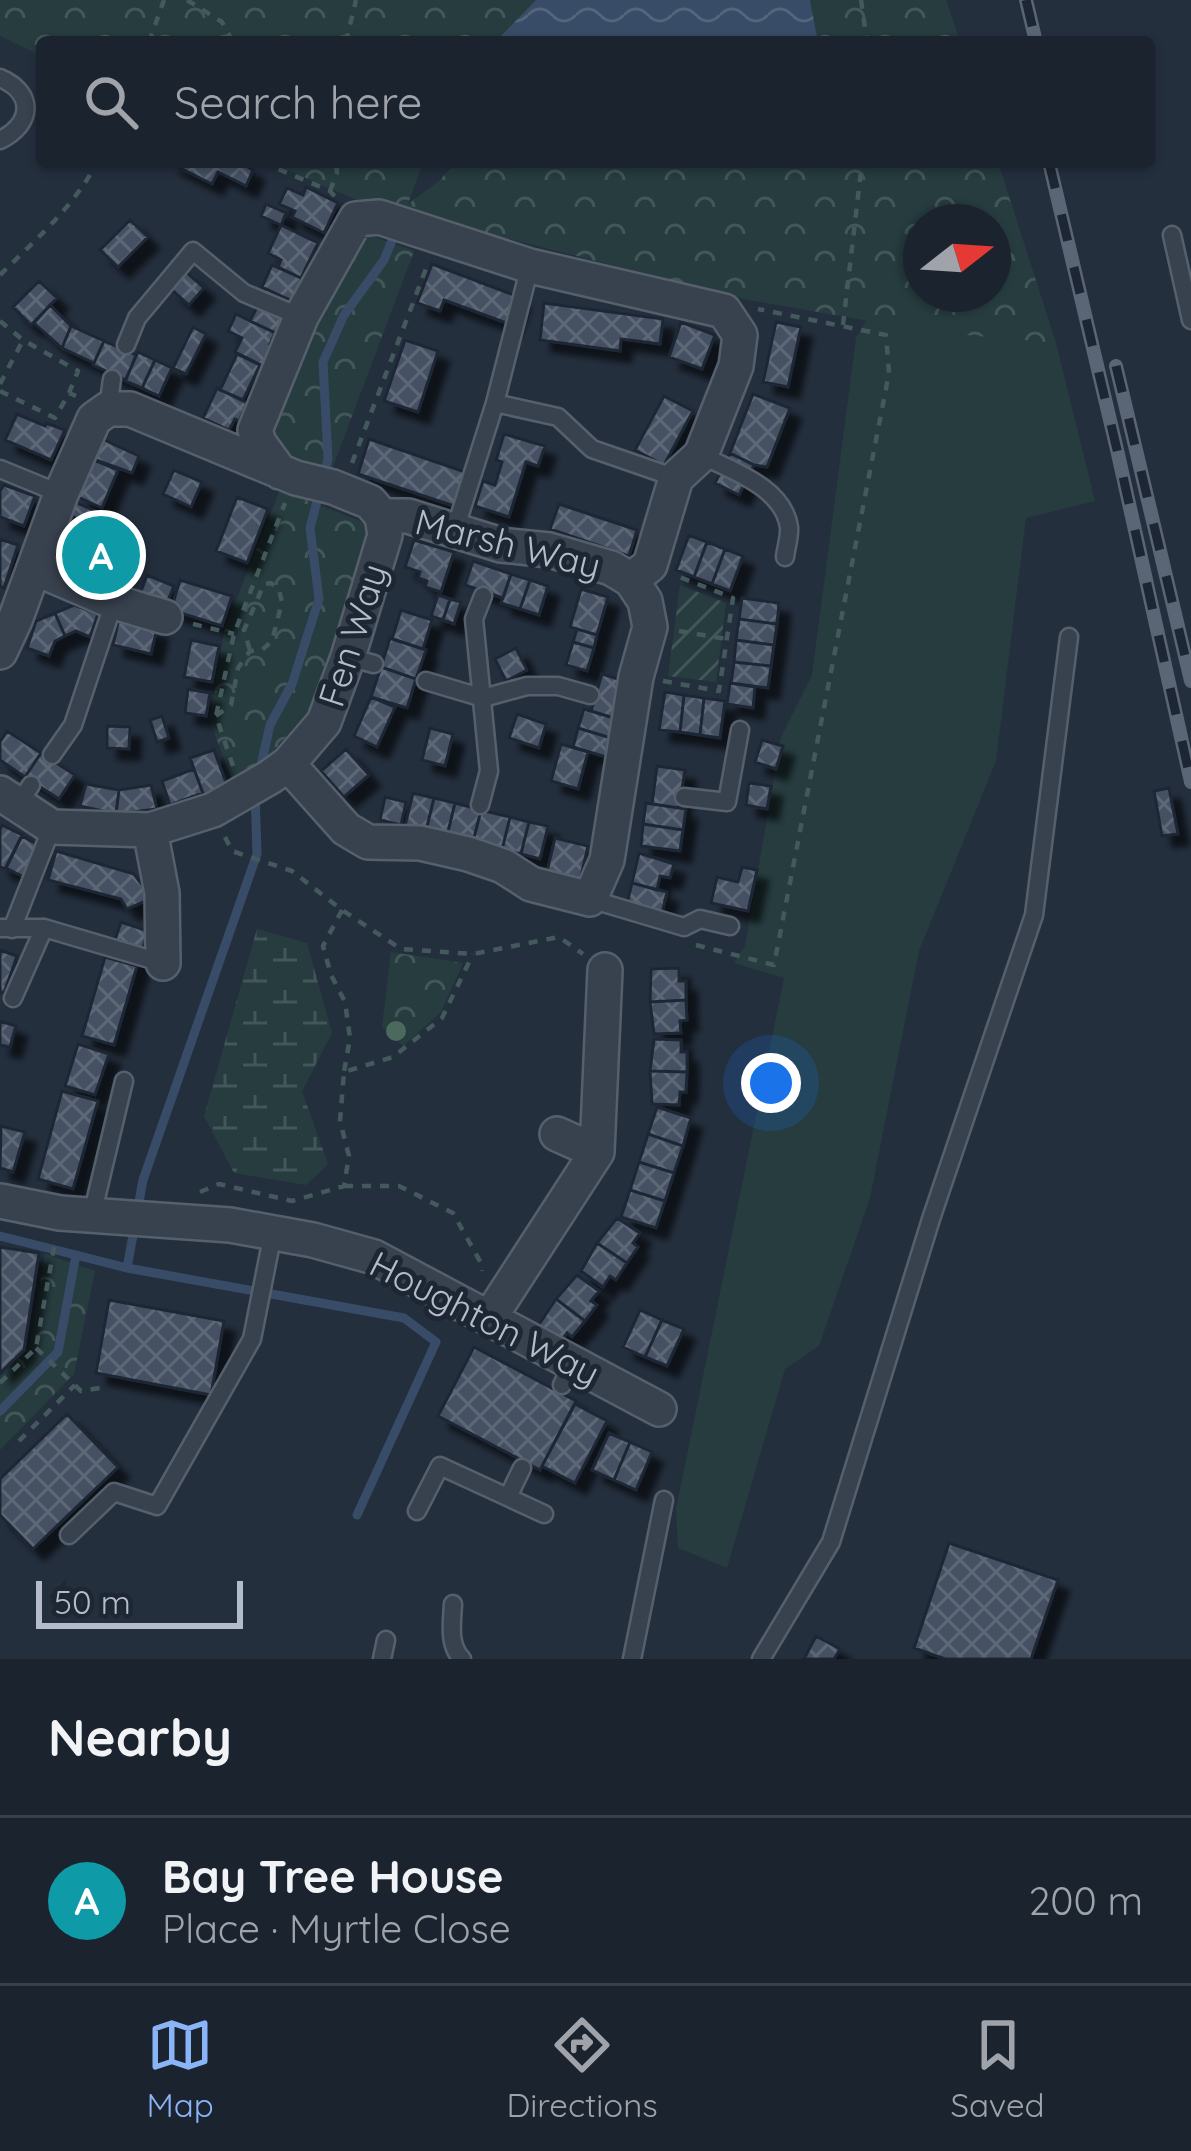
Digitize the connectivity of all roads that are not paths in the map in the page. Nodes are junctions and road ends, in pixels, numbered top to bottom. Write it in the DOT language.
graph roads {
  1 [pos="0,78"];
  2 [pos="0,140"];
  3 [pos="1172,235"];
  4 [pos="530,266"];
  5 [pos="302,317"];
  6 [pos="1191,320"];
  7 [pos="126,345"];
  8 [pos="495,403"];
  9 [pos="689,466"];
  10 [pos="0,469"];
  11 [pos="310,481"];
  12 [pos="61,494"];
  13 [pos="382,516"];
  14 [pos="455,530"];
  15 [pos="785,556"];
  16 [pos="640,572"];
  17 [pos="18,595"];
  18 [pos="483,596"];
  19 [pos="113,602"];
  20 [pos="165,617"];
  21 [pos="1069,638"];
  22 [pos="0,652"];
  23 [pos="426,680"];
  24 [pos="590,695"];
  25 [pos="483,698"];
  26 [pos="740,730"];
  27 [pos="52,755"];
  28 [pos="249,789"];
  29 [pos="16,794"];
  30 [pos="684,797"];
  31 [pos="480,805"];
  32 [pos="52,827"];
  33 [pos="150,830"];
  34 [pos="590,899"];
  35 [pos="730,926"];
  36 [pos="6,928"];
  37 [pos="44,928"];
  38 [pos="163,963"];
  39 [pos="605,970"];
  40 [pos="13,998"];
  41 [pos="124,1081"];
  42 [pos="557,1134"];
  43 [pos="597,1152"];
  44 [pos="0,1201"];
  45 [pos="90,1215"];
  46 [pos="270,1249"];
  47 [pos="490,1317"];
  48 [pos="659,1409"];
  49 [pos="522,1468"];
  50 [pos="508,1498"];
  51 [pos="664,1500"];
  52 [pos="417,1511"];
  53 [pos="544,1514"];
  54 [pos="69,1535"];
  55 [pos="453,1604"];
  56 [pos="462,1659"];
  57 [pos="632,1659"];
  58 [pos="761,1659"];
  1 -- 2 [label="lane"];
  3 -- 6 [label="lane"];
  4 -- 5 [label="street"];
  4 -- 8 [label="lane"];
  4 -- 9 [label="street"];
  5 -- 7 [label="lane"];
  5 -- 11 [label="street"];
  8 -- 9 [label="lane"];
  8 -- 14 [label="lane"];
  9 -- 15 [label="lane"];
  9 -- 16 [label="street"];
  10 -- 12 [label="lane"];
  11 -- 12 [label="street, Fen Way"];
  11 -- 13 [label="street, Fen Way"];
  12 -- 17 [label="street"];
  13 -- 14 [label="street, Marsh Way"];
  13 -- 28 [label="street, Fen Way"];
  14 -- 16 [label="street, Marsh Way"];
  16 -- 34 [label="street"];
  17 -- 19 [label="street"];
  17 -- 22 [label="street"];
  18 -- 25 [label="lane"];
  19 -- 20 [label="street"];
  19 -- 27 [label="lane"];
  21 -- 58 [label="lane"];
  23 -- 25 [label="lane"];
  24 -- 25 [label="lane"];
  25 -- 31 [label="lane"];
  26 -- 30 [label="lane"];
  28 -- 33 [label="street"];
  28 -- 34 [label="street"];
  29 -- 32 [label="street"];
  32 -- 33 [label="street"];
  32 -- 36 [label="lane"];
  33 -- 38 [label="street"];
  34 -- 35 [label="lane"];
  36 -- 37 [label="lane"];
  37 -- 38 [label="lane"];
  37 -- 40 [label="lane"];
  39 -- 43 [label="street"];
  41 -- 45 [label="lane"];
  42 -- 43 [label="street"];
  43 -- 47 [label="street"];
  44 -- 45 [label="street, Houghton Way"];
  45 -- 46 [label="street, Houghton Way"];
  46 -- 47 [label="street, Houghton Way"];
  46 -- 54 [label="lane"];
  47 -- 48 [label="street, Houghton Way"];
  49 -- 50 [label="lane"];
  50 -- 52 [label="lane"];
  50 -- 53 [label="lane"];
  51 -- 57 [label="lane"];
  55 -- 56 [label="lane"];
}
